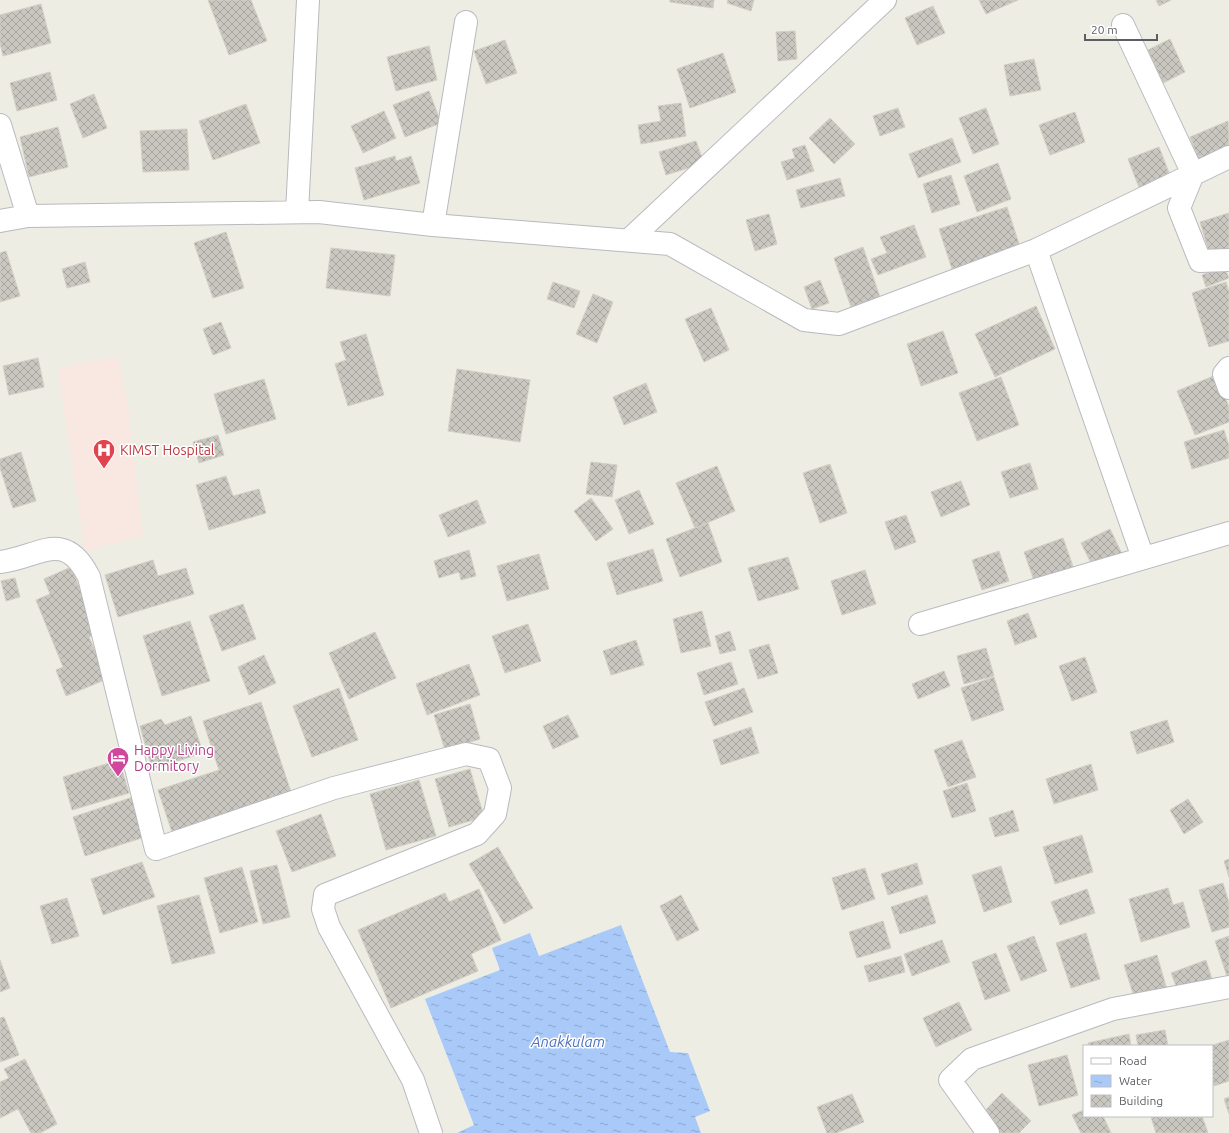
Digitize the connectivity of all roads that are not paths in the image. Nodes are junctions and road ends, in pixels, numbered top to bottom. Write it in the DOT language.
graph roads {
  1 [pos="308,0"];
  2 [pos="885,0"];
  3 [pos="466,22"];
  4 [pos="1123,25"];
  5 [pos="0,126"];
  6 [pos="1229,157"];
  7 [pos="1193,174"];
  8 [pos="297,212"];
  9 [pos="28,216"];
  10 [pos="0,221"];
  11 [pos="433,225"];
  12 [pos="628,240"];
  13 [pos="1036,250"];
  14 [pos="1229,260"];
  15 [pos="1229,368"];
  16 [pos="1229,388"];
  17 [pos="1229,534"];
  18 [pos="1143,558"];
  19 [pos="0,562"];
  20 [pos="920,624"];
  21 [pos="1229,987"];
  22 [pos="431,1133"];
  23 [pos="988,1133"];
  1 -- 8 [label="street"];
  2 -- 12 [label="street"];
  3 -- 11 [label="street"];
  4 -- 7 [label="street"];
  5 -- 9 [label="street"];
  6 -- 7 [label="street"];
  7 -- 13 [label="street"];
  7 -- 14 [label="street"];
  8 -- 9 [label="street"];
  8 -- 11 [label="street"];
  9 -- 10 [label="street"];
  11 -- 12 [label="street"];
  12 -- 13 [label="street"];
  13 -- 18 [label="street"];
  15 -- 16 [label="street"];
  17 -- 18 [label="street"];
  18 -- 20 [label="street"];
  19 -- 22 [label="street"];
  21 -- 23 [label="street"];
}
